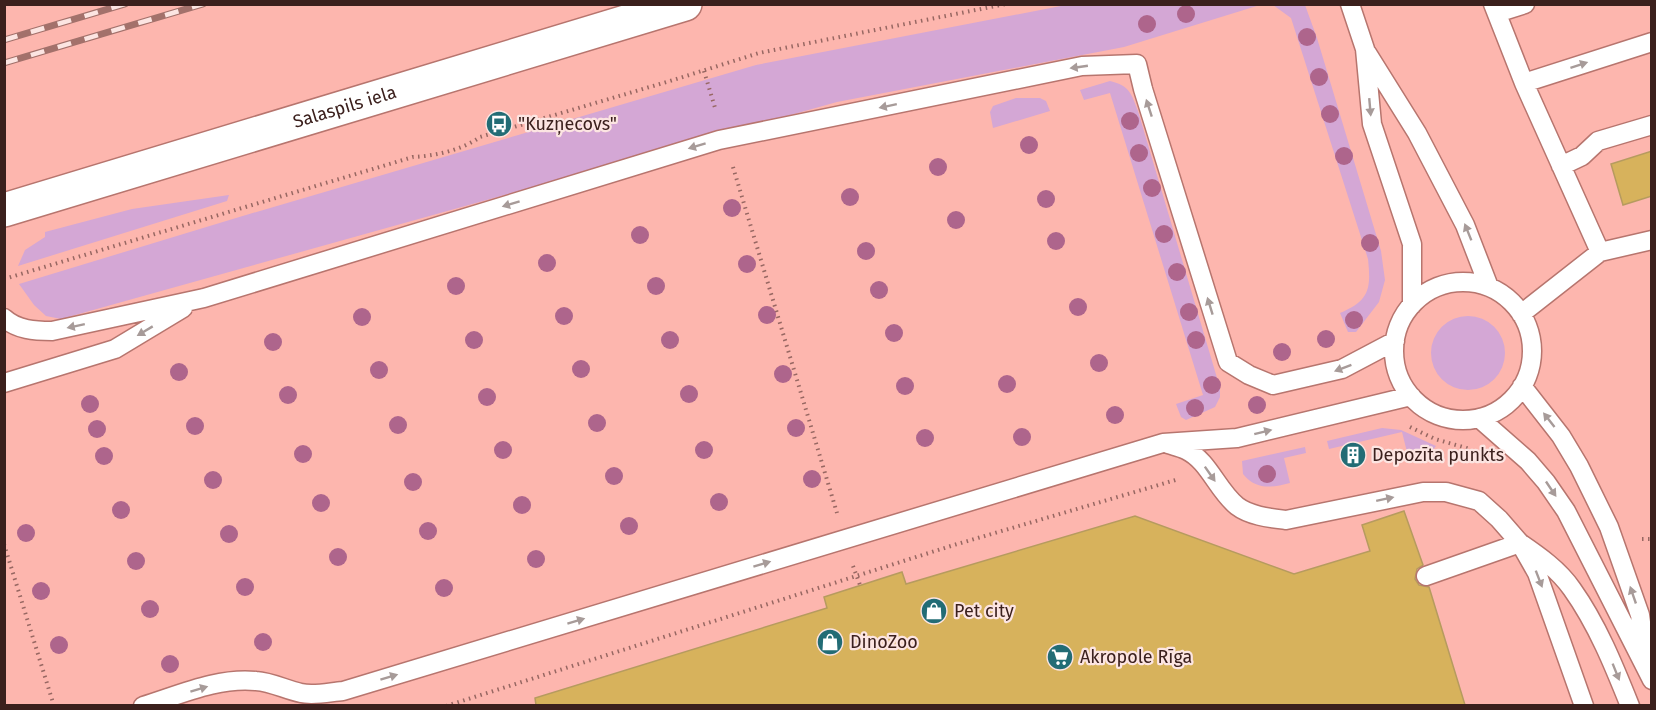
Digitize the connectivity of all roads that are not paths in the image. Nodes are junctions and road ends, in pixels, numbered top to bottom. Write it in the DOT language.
graph roads {
  1 [pos="685,4"];
  2 [pos="1350,4"];
  3 [pos="1525,4"];
  4 [pos="1495,9"];
  5 [pos="1652,42"];
  6 [pos="1365,49"];
  7 [pos="1524,83"];
  8 [pos="1652,125"];
  9 [pos="1561,166"];
  10 [pos="4,210"];
  11 [pos="1652,240"];
  12 [pos="1600,252"];
  13 [pos="1490,287"];
  14 [pos="195,301"];
  15 [pos="1412,305"];
  16 [pos="1521,314"];
  17 [pos="4,318"];
  18 [pos="1395,341"];
  19 [pos="4,383"];
  20 [pos="1522,386"];
  21 [pos="1411,396"];
  22 [pos="1479,418"];
  23 [pos="1163,442"];
  24 [pos="1520,543"];
  25 [pos="1426,576"];
  26 [pos="1650,677"];
  27 [pos="143,705"];
  28 [pos="1584,705"];
  29 [pos="1630,705"];
  1 -- 10 [label="street, Salaspils iela"];
  2 -- 6 [label="lane"];
  3 -- 4 [label="lane"];
  4 -- 7 [label="lane"];
  7 -- 5 [label="lane, one-way"];
  13 -- 6 [label="lane, one-way"];
  6 -- 15 [label="lane, one-way"];
  7 -- 9 [label="lane"];
  8 -- 9 [label="lane"];
  9 -- 12 [label="lane"];
  11 -- 12 [label="lane"];
  12 -- 16 [label="lane"];
  13 -- 15 [label="lane"];
  13 -- 16 [label="lane"];
  14 -- 17 [label="lane, one-way"];
  18 -- 14 [label="lane, one-way"];
  14 -- 19 [label="lane, one-way"];
  15 -- 18 [label="lane"];
  16 -- 20 [label="lane"];
  18 -- 21 [label="lane"];
  20 -- 22 [label="lane"];
  26 -- 20 [label="lane, one-way"];
  21 -- 22 [label="lane"];
  23 -- 21 [label="lane, one-way"];
  22 -- 26 [label="lane, one-way"];
  23 -- 24 [label="lane, one-way"];
  27 -- 23 [label="lane, one-way"];
  24 -- 25 [label="lane"];
  24 -- 28 [label="lane, one-way"];
  24 -- 29 [label="lane, one-way"];
}
